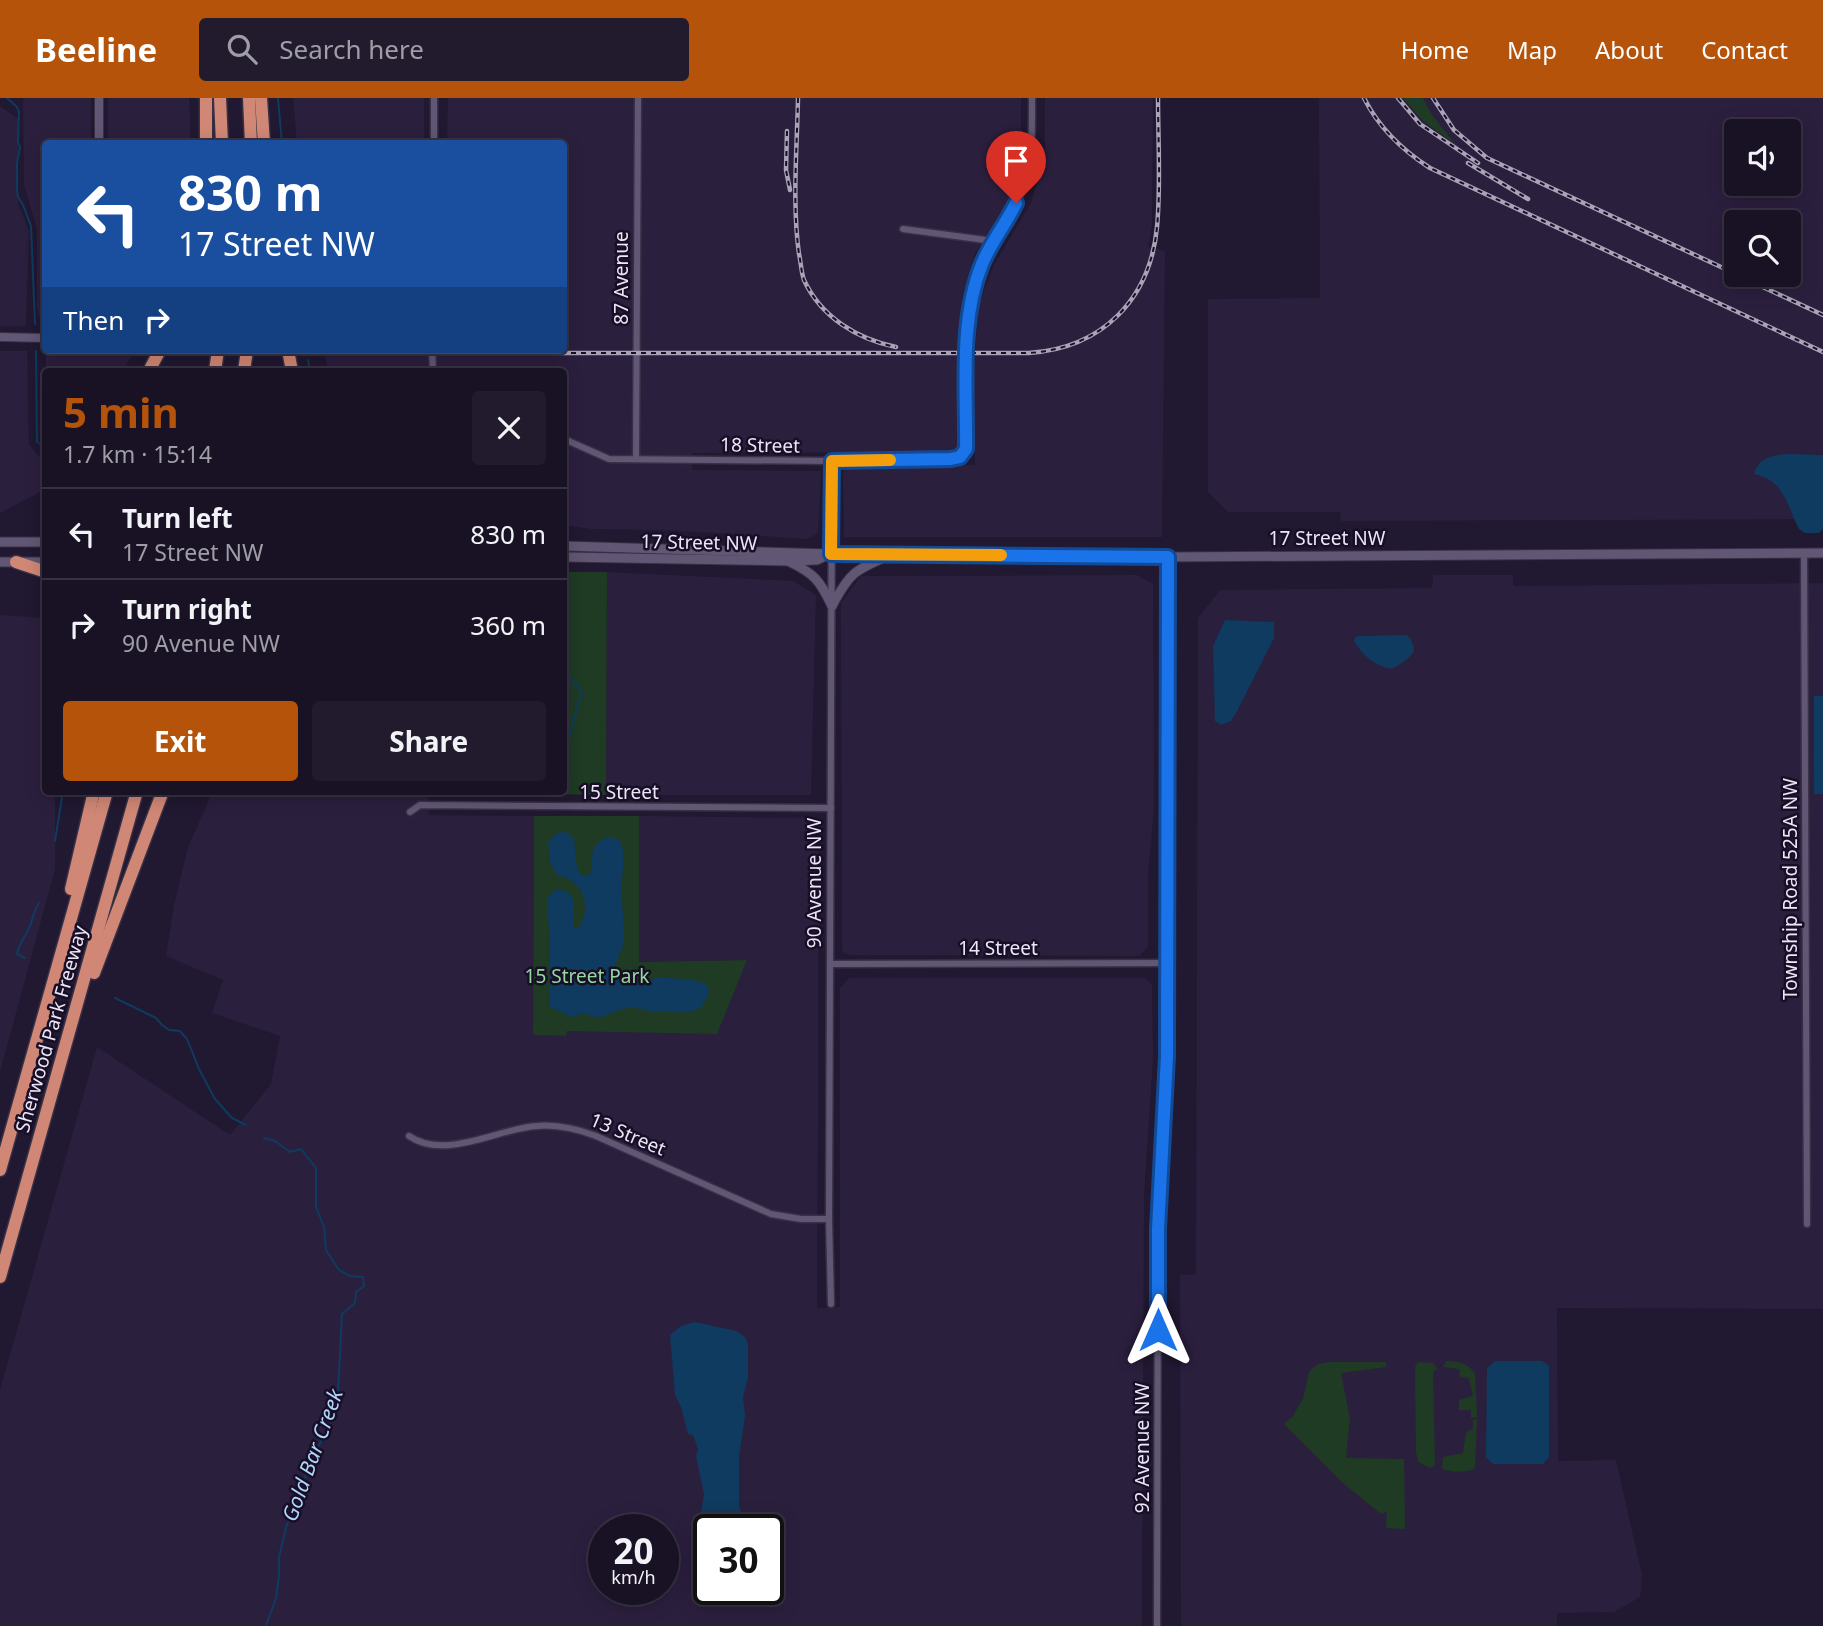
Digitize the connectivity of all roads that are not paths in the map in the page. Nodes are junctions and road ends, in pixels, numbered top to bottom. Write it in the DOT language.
graph roads {
  1 [pos="99,98"];
  2 [pos="206,98"];
  3 [pos="220,98"];
  4 [pos="249,98"];
  5 [pos="261,98"];
  6 [pos="434,98"];
  7 [pos="638,98"];
  8 [pos="1032,98"];
  9 [pos="99,140"];
  10 [pos="206,140"];
  11 [pos="222,140"];
  12 [pos="251,140"];
  13 [pos="264,140"];
  14 [pos="433,140"];
  15 [pos="903,229"];
  16 [pos="993,241"];
  17 [pos="0,337"];
  18 [pos="42,338"];
  19 [pos="567,440"];
  20 [pos="636,459"];
  21 [pos="832,461"];
  22 [pos="0,542"];
  23 [pos="42,542"];
  24 [pos="567,546"];
  25 [pos="1804,553"];
  26 [pos="1823,553"];
  27 [pos="831,554"];
  28 [pos="891,554"];
  29 [pos="567,557"];
  30 [pos="1168,557"];
  31 [pos="788,561"];
  32 [pos="0,562"];
  33 [pos="16,562"];
  34 [pos="42,562"];
  35 [pos="42,571"];
  36 [pos="832,606"];
  37 [pos="93,795"];
  38 [pos="106,795"];
  39 [pos="136,795"];
  40 [pos="161,795"];
  41 [pos="831,808"];
  42 [pos="410,812"];
  43 [pos="1167,963"];
  44 [pos="830,964"];
  45 [pos="49,997"];
  46 [pos="74,1014"];
  47 [pos="409,1136"];
  48 [pos="0,1170"];
  49 [pos="829,1219"];
  50 [pos="1807,1224"];
  51 [pos="0,1277"];
  52 [pos="831,1304"];
  53 [pos="1157,1626"];
  1 -- 9 [label="street"];
  2 -- 10 [label="highway"];
  3 -- 11 [label="highway"];
  4 -- 12 [label="highway"];
  5 -- 13 [label="highway"];
  6 -- 14 [label="street"];
  7 -- 20 [label="street, 87 Avenue"];
  8 -- 16 [label="street"];
  15 -- 16 [label="street"];
  16 -- 21 [label="street, 18 Street"];
  17 -- 18 [label="street"];
  19 -- 20 [label="street, 18 Street"];
  20 -- 21 [label="street, 18 Street"];
  21 -- 27 [label="street, 90 Avenue NW"];
  22 -- 23 [label="main road"];
  24 -- 27 [label="main road, 17 Street NW"];
  25 -- 26 [label="main road, 17 Street NW"];
  25 -- 30 [label="main road, 17 Street NW"];
  25 -- 50 [label="street, Township Road 525A NW"];
  27 -- 28 [label="main road, 17 Street NW"];
  27 -- 31 [label="main road, 17 Street NW"];
  27 -- 36 [label="street, 90 Avenue NW"];
  28 -- 30 [label="main road, 17 Street NW"];
  28 -- 36 [label="main road"];
  29 -- 31 [label="main road, 17 Street NW"];
  30 -- 43 [label="street, 92 Avenue NW"];
  31 -- 36 [label="main road"];
  32 -- 33 [label="main road"];
  33 -- 34 [label="main road"];
  33 -- 35 [label="highway"];
  36 -- 41 [label="street, 90 Avenue NW"];
  37 -- 45 [label="highway"];
  38 -- 45 [label="highway, Sherwood Park Freeway"];
  39 -- 46 [label="highway, Sherwood Park Freeway"];
  40 -- 46 [label="highway"];
  41 -- 42 [label="street, 15 Street"];
  41 -- 44 [label="street, 90 Avenue NW"];
  43 -- 44 [label="street, 14 Street"];
  43 -- 53 [label="street, 92 Avenue NW"];
  44 -- 49 [label="street, 90 Avenue NW"];
  45 -- 48 [label="highway, Sherwood Park Freeway"];
  46 -- 51 [label="highway, Sherwood Park Freeway"];
  47 -- 49 [label="street, 13 Street"];
  49 -- 52 [label="street, 90 Avenue NW"];
}
